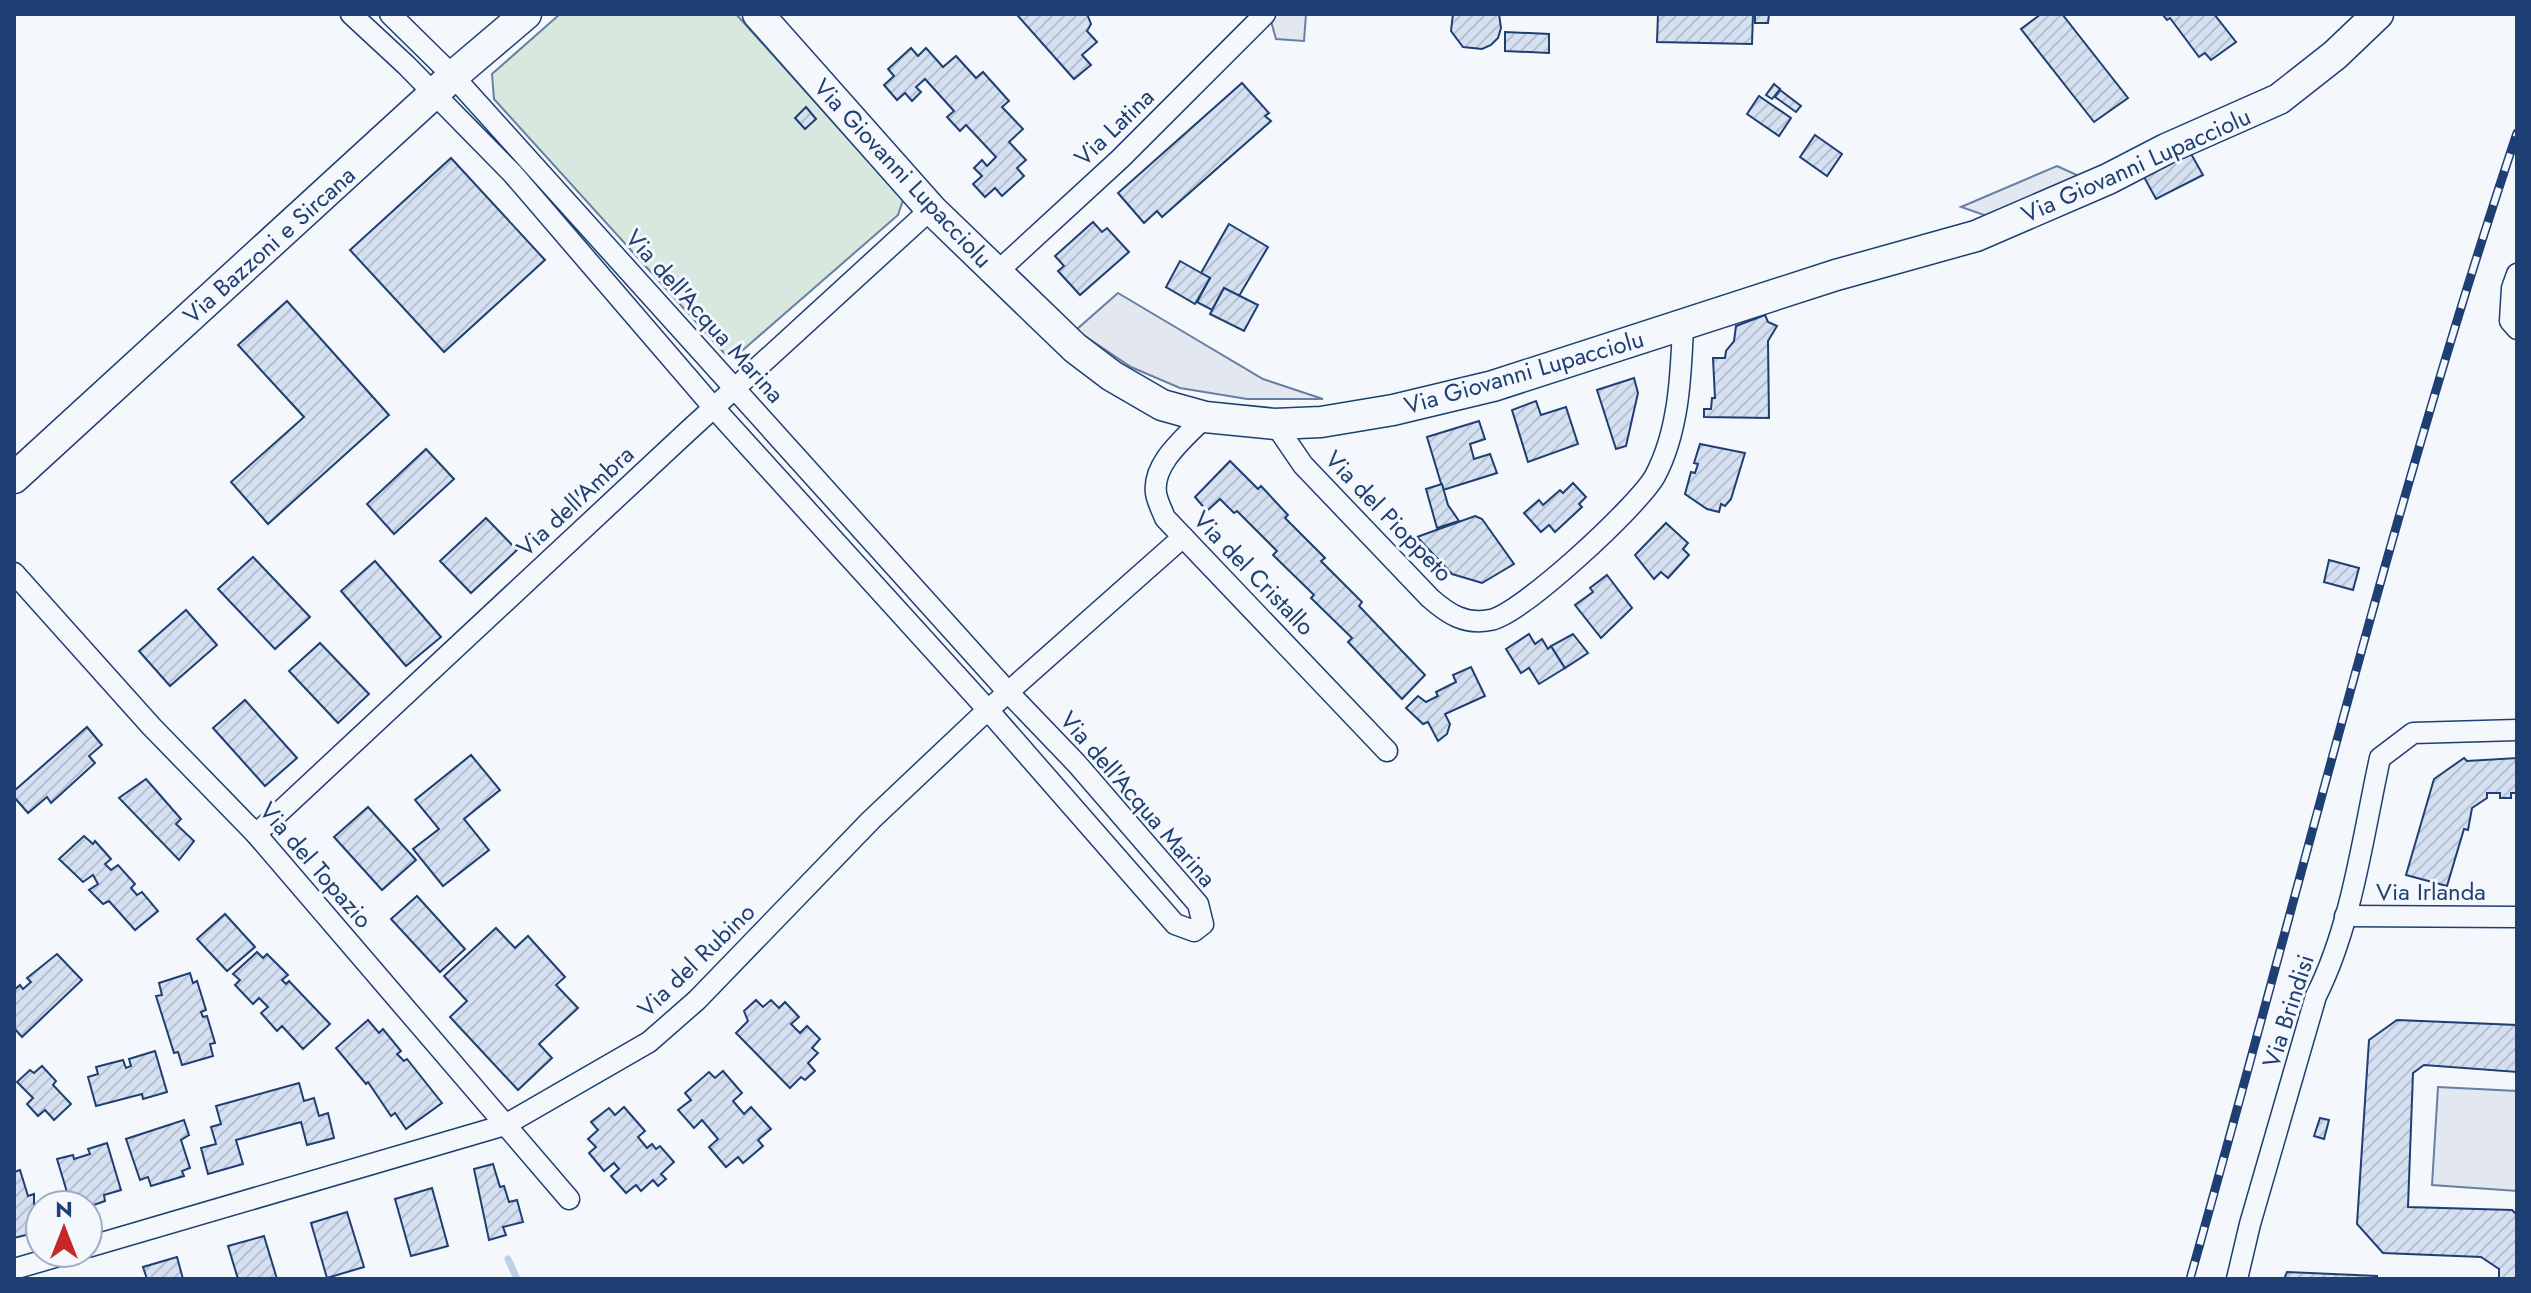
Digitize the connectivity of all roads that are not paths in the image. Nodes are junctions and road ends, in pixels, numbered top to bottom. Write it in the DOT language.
graph roads {
  1 [pos="351,14"];
  2 [pos="390,14"];
  3 [pos="526,14"];
  4 [pos="758,14"];
  5 [pos="1265,14"];
  6 [pos="2378,14"];
  7 [pos="443,86"];
  8 [pos="931,209"];
  9 [pos="996,273"];
  10 [pos="2517,274"];
  11 [pos="1683,326"];
  12 [pos="2517,329"];
  13 [pos="736,389"];
  14 [pos="714,408"];
  15 [pos="1205,417"];
  16 [pos="1275,424"];
  17 [pos="14,478"];
  18 [pos="1183,537"];
  19 [pos="14,573"];
  20 [pos="1008,692"];
  21 [pos="988,710"];
  22 [pos="2517,730"];
  23 [pos="1387,751"];
  24 [pos="256,834"];
  25 [pos="2345,916"];
  26 [pos="2517,917"];
  27 [pos="505,1125"];
  28 [pos="569,1199"];
  29 [pos="104,1242"];
  30 [pos="2237,1279"];
  1 -- 7 [label="street"];
  2 -- 7 [label="street"];
  3 -- 7 [label="street, Via Bazzoni e Sircana"];
  4 -- 8 [label="street, Via Giovanni Lupacciolu"];
  5 -- 9 [label="street, Via Latina"];
  6 -- 11 [label="street, Via Giovanni Lupacciolu"];
  7 -- 13 [label="street, Via dell'Acqua Marina"];
  7 -- 14 [label="street, Via dell'Acqua Marina"];
  7 -- 17 [label="street, Via Bazzoni e Sircana"];
  8 -- 9 [label="street, Via Giovanni Lupacciolu"];
  8 -- 13 [label="street, Via dell'Ambra"];
  9 -- 15 [label="street, Via Giovanni Lupacciolu"];
  10 -- 12 [label="street"];
  11 -- 16 [label="street, Via Giovanni Lupacciolu"];
  11 -- 16 [label="street, Via del Pioppeto"];
  13 -- 14 [label="street, Via dell'Ambra"];
  13 -- 20 [label="street, Via dell'Acqua Marina"];
  14 -- 21 [label="street, Via dell'Acqua Marina"];
  14 -- 24 [label="street, Via dell'Ambra"];
  15 -- 16 [label="street, Via Giovanni Lupacciolu"];
  15 -- 18 [label="street, Via del Cristallo"];
  18 -- 20 [label="street, Via del Rubino"];
  18 -- 23 [label="street, Via del Cristallo"];
  19 -- 24 [label="street, Via del Topazio"];
  20 -- 21 [label="street, Via del Rubino"];
  20 -- 21 [label="street, Via dell'Acqua Marina"];
  21 -- 27 [label="street, Via del Rubino"];
  22 -- 25 [label="street, Via Brindisi"];
  24 -- 27 [label="street, Via del Topazio"];
  25 -- 26 [label="street, Via Irlanda"];
  25 -- 30 [label="street, Via Brindisi"];
  27 -- 28 [label="street, Via del Topazio"];
  27 -- 29 [label="street, Via del Rubino"];
}
